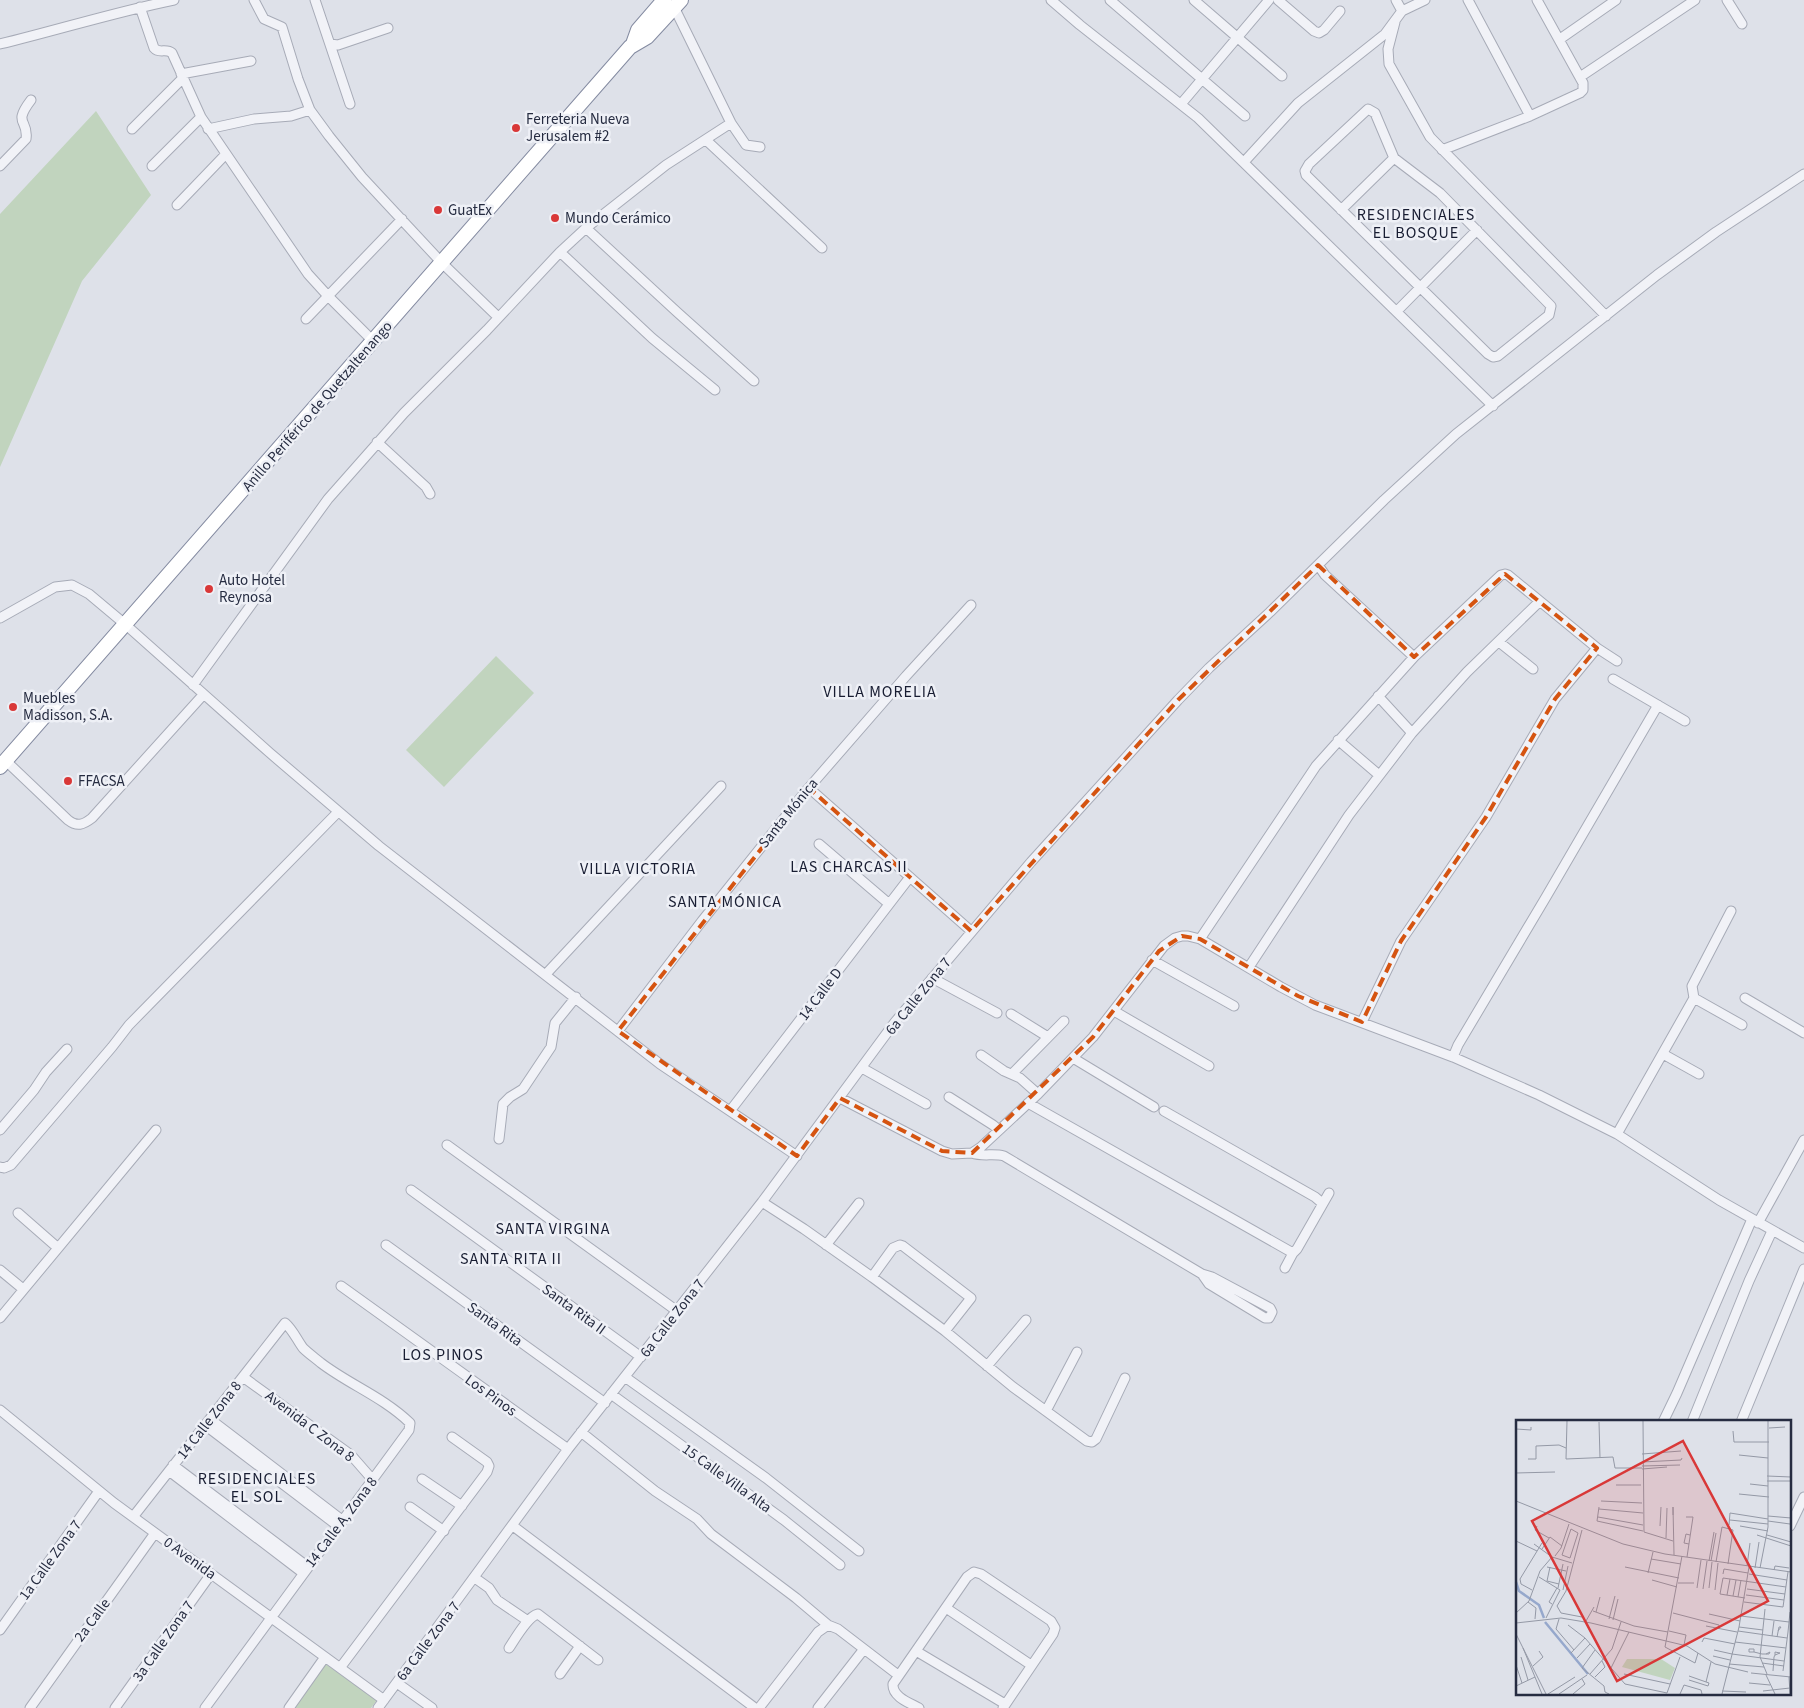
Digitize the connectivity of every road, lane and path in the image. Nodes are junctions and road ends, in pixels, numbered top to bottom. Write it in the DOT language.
graph roads {
  1 [pos="174,0"];
  2 [pos="254,0"];
  3 [pos="315,0"];
  4 [pos="1051,0"];
  5 [pos="1110,0"];
  6 [pos="1194,0"];
  7 [pos="1269,0"];
  8 [pos="1278,0"];
  9 [pos="1396,0"];
  10 [pos="1424,0"];
  11 [pos="1468,0"];
  12 [pos="1537,0"];
  13 [pos="1616,0"];
  14 [pos="1695,0"];
  15 [pos="1727,0"];
  16 [pos="673,2"];
  17 [pos="140,7"];
  18 [pos="1340,11"];
  19 [pos="1402,12"];
  20 [pos="1396,22"];
  21 [pos="1742,24"];
  22 [pos="388,28"];
  23 [pos="1237,37"];
  24 [pos="1560,40"];
  25 [pos="0,44"];
  26 [pos="330,44"];
  27 [pos="251,61"];
  28 [pos="182,76"];
  29 [pos="1282,76"];
  30 [pos="1580,77"];
  31 [pos="1202,79"];
  32 [pos="31,100"];
  33 [pos="350,104"];
  34 [pos="1181,104"];
  35 [pos="310,110"];
  36 [pos="1245,116"];
  37 [pos="1530,116"];
  38 [pos="200,118"];
  39 [pos="731,123"];
  40 [pos="132,129"];
  41 [pos="208,129"];
  42 [pos="706,140"];
  43 [pos="760,147"];
  44 [pos="1442,150"];
  45 [pos="226,154"];
  46 [pos="1394,158"];
  47 [pos="1244,162"];
  48 [pos="0,166"];
  49 [pos="152,166"];
  50 [pos="1804,174"];
  51 [pos="177,205"];
  52 [pos="1342,210"];
  53 [pos="402,219"];
  54 [pos="586,228"];
  55 [pos="1476,230"];
  56 [pos="822,248"];
  57 [pos="560,252"];
  58 [pos="442,263"];
  59 [pos="1420,288"];
  60 [pos="328,296"];
  61 [pos="1396,311"];
  62 [pos="1606,316"];
  63 [pos="498,317"];
  64 [pos="306,319"];
  65 [pos="373,341"];
  66 [pos="754,381"];
  67 [pos="716,390"];
  68 [pos="1493,406"];
  69 [pos="378,442"];
  70 [pos="430,494"];
  71 [pos="1318,565"];
  72 [pos="1539,602"];
  73 [pos="971,606"];
  74 [pos="0,618"];
  75 [pos="126,625"];
  76 [pos="1499,642"];
  77 [pos="1597,648"];
  78 [pos="1414,656"];
  79 [pos="1617,661"];
  80 [pos="1533,670"];
  81 [pos="1613,679"];
  82 [pos="193,685"];
  83 [pos="203,695"];
  84 [pos="1378,696"];
  85 [pos="1658,705"];
  86 [pos="1685,721"];
  87 [pos="1412,733"];
  88 [pos="1338,740"];
  89 [pos="3,764"];
  90 [pos="1379,775"];
  91 [pos="721,786"];
  92 [pos="808,788"];
  93 [pos="338,812"];
  94 [pos="819,844"];
  95 [pos="910,877"];
  96 [pos="888,903"];
  97 [pos="1731,911"];
  98 [pos="970,931"];
  99 [pos="1200,939"];
  100 [pos="1152,960"];
  101 [pos="1249,967"];
  102 [pos="546,974"];
  103 [pos="932,978"];
  104 [pos="576,997"];
  105 [pos="1694,998"];
  106 [pos="1745,998"];
  107 [pos="1234,1006"];
  108 [pos="1114,1011"];
  109 [pos="997,1013"];
  110 [pos="1011,1014"];
  111 [pos="1064,1020"];
  112 [pos="1362,1022"];
  113 [pos="1742,1025"];
  114 [pos="618,1031"];
  115 [pos="1804,1033"];
  116 [pos="1048,1037"];
  117 [pos="67,1049"];
  118 [pos="1662,1054"];
  119 [pos="981,1055"];
  120 [pos="1453,1057"];
  121 [pos="1073,1058"];
  122 [pos="1209,1066"];
  123 [pos="862,1068"];
  124 [pos="1012,1074"];
  125 [pos="1699,1074"];
  126 [pos="1038,1094"];
  127 [pos="949,1097"];
  128 [pos="840,1098"];
  129 [pos="1028,1103"];
  130 [pos="926,1104"];
  131 [pos="1154,1107"];
  132 [pos="730,1111"];
  133 [pos="1164,1111"];
  134 [pos="0,1130"];
  135 [pos="156,1130"];
  136 [pos="999,1130"];
  137 [pos="1617,1134"];
  138 [pos="499,1139"];
  139 [pos="1804,1140"];
  140 [pos="447,1145"];
  141 [pos="972,1153"];
  142 [pos="797,1156"];
  143 [pos="0,1167"];
  144 [pos="411,1190"];
  145 [pos="1329,1193"];
  146 [pos="762,1202"];
  147 [pos="859,1203"];
  148 [pos="1322,1204"];
  149 [pos="18,1213"];
  150 [pos="1755,1221"];
  151 [pos="1772,1231"];
  152 [pos="386,1245"];
  153 [pos="826,1245"];
  154 [pos="58,1248"];
  155 [pos="1804,1248"];
  156 [pos="1293,1253"];
  157 [pos="1285,1268"];
  158 [pos="1804,1269"];
  159 [pos="0,1270"];
  160 [pos="1202,1274"];
  161 [pos="872,1277"];
  162 [pos="341,1286"];
  163 [pos="24,1289"];
  164 [pos="677,1311"];
  165 [pos="0,1318"];
  166 [pos="1026,1320"];
  167 [pos="945,1331"];
  168 [pos="1077,1352"];
  169 [pos="641,1357"];
  170 [pos="987,1366"];
  171 [pos="243,1376"];
  172 [pos="625,1377"];
  173 [pos="1125,1378"];
  174 [pos="611,1394"];
  175 [pos="604,1402"];
  176 [pos="0,1410"];
  177 [pos="1046,1411"];
  178 [pos="1663,1420"];
  179 [pos="1693,1420"];
  180 [pos="1742,1420"];
  181 [pos="207,1422"];
  182 [pos="410,1426"];
  183 [pos="581,1432"];
  184 [pos="452,1437"];
  185 [pos="568,1449"];
  186 [pos="171,1468"];
  187 [pos="372,1479"];
  188 [pos="422,1479"];
  189 [pos="100,1491"];
  190 [pos="1804,1498"];
  191 [pos="462,1506"];
  192 [pos="410,1507"];
  193 [pos="133,1517"];
  194 [pos="1792,1522"];
  195 [pos="340,1523"];
  196 [pos="514,1526"];
  197 [pos="444,1531"];
  198 [pos="155,1533"];
  199 [pos="859,1551"];
  200 [pos="840,1565"];
  201 [pos="305,1570"];
  202 [pos="211,1574"];
  203 [pos="475,1578"];
  204 [pos="946,1608"];
  205 [pos="270,1617"];
  206 [pos="528,1621"];
  207 [pos="828,1625"];
  208 [pos="0,1630"];
  209 [pos="580,1646"];
  210 [pos="509,1648"];
  211 [pos="864,1649"];
  212 [pos="916,1651"];
  213 [pos="325,1657"];
  214 [pos="598,1660"];
  215 [pos="1032,1665"];
  216 [pos="340,1668"];
  217 [pos="560,1674"];
  218 [pos="898,1675"];
  219 [pos="397,1683"];
  220 [pos="381,1704"];
  221 [pos="1004,1706"];
  222 [pos="30,1708"];
  223 [pos="116,1708"];
  224 [pos="205,1708"];
  225 [pos="289,1708"];
  226 [pos="432,1708"];
  227 [pos="757,1708"];
  228 [pos="818,1708"];
  229 [pos="919,1708"];
  1 -- 17 [label="street"];
  2 -- 35 [label="street"];
  3 -- 26 [label="street"];
  4 -- 34 [label="street"];
  5 -- 31 [label="street"];
  6 -- 23 [label="street"];
  7 -- 23 [label="street"];
  8 -- 18 [label="street"];
  9 -- 19 [label="street"];
  10 -- 19 [label="street"];
  11 -- 37 [label="street"];
  12 -- 24 [label="street"];
  13 -- 24 [label="street"];
  14 -- 30 [label="street"];
  15 -- 21 [label="street"];
  16 -- 39 [label="street"];
  16 -- 58 [label="highway, Anillo Periférico de Quetzaltenango"];
  17 -- 25 [label="street"];
  17 -- 28 [label="street"];
  19 -- 20 [label="street"];
  20 -- 44 [label="street"];
  20 -- 47 [label="street"];
  22 -- 26 [label="street"];
  23 -- 29 [label="street"];
  23 -- 31 [label="street"];
  24 -- 30 [label="street"];
  26 -- 33 [label="street"];
  27 -- 28 [label="street"];
  28 -- 38 [label="street"];
  28 -- 40 [label="street"];
  30 -- 37 [label="street"];
  31 -- 34 [label="street"];
  31 -- 36 [label="street"];
  32 -- 48 [label="street"];
  34 -- 47 [label="street"];
  35 -- 41 [label="street"];
  35 -- 53 [label="street"];
  37 -- 44 [label="street"];
  38 -- 41 [label="street"];
  38 -- 49 [label="street"];
  39 -- 42 [label="street"];
  39 -- 43 [label="street"];
  41 -- 45 [label="street"];
  42 -- 54 [label="street"];
  42 -- 56 [label="street"];
  44 -- 62 [label="street"];
  45 -- 51 [label="street"];
  45 -- 60 [label="street"];
  46 -- 52 [label="street"];
  46 -- 52 [label="street"];
  46 -- 55 [label="street"];
  47 -- 61 [label="street"];
  50 -- 62 [label="street, 6a Calle Zona 7"];
  52 -- 59 [label="street"];
  53 -- 58 [label="street"];
  53 -- 60 [label="street"];
  54 -- 57 [label="street"];
  54 -- 66 [label="street"];
  55 -- 59 [label="street"];
  55 -- 59 [label="street"];
  57 -- 63 [label="street"];
  57 -- 67 [label="street"];
  58 -- 63 [label="street"];
  58 -- 65 [label="highway, Anillo Periférico de Quetzaltenango"];
  59 -- 61 [label="street"];
  60 -- 64 [label="street"];
  60 -- 65 [label="street"];
  61 -- 68 [label="street"];
  62 -- 68 [label="street, 6a Calle Zona 7"];
  63 -- 69 [label="street"];
  65 -- 75 [label="highway, Anillo Periférico de Quetzaltenango"];
  68 -- 71 [label="street, 6a Calle Zona 7"];
  69 -- 70 [label="street"];
  69 -- 82 [label="street"];
  71 -- 78 [label="street"];
  71 -- 98 [label="street, 6a Calle Zona 7"];
  72 -- 76 [label="street"];
  72 -- 77 [label="street"];
  72 -- 78 [label="street"];
  73 -- 92 [label="street, Santa Mónica"];
  74 -- 75 [label="street"];
  75 -- 82 [label="street"];
  75 -- 89 [label="highway, Anillo Periférico de Quetzaltenango"];
  76 -- 80 [label="street"];
  76 -- 87 [label="street"];
  77 -- 79 [label="street"];
  77 -- 112 [label="street"];
  78 -- 84 [label="street"];
  81 -- 85 [label="street"];
  82 -- 83 [label="street"];
  83 -- 89 [label="street"];
  83 -- 93 [label="street"];
  84 -- 87 [label="street"];
  84 -- 88 [label="street"];
  85 -- 86 [label="street"];
  85 -- 120 [label="street"];
  87 -- 90 [label="street"];
  88 -- 90 [label="street"];
  88 -- 99 [label="street"];
  90 -- 101 [label="street"];
  91 -- 102 [label="street"];
  92 -- 95 [label="street"];
  92 -- 114 [label="street, Santa Mónica"];
  93 -- 102 [label="street"];
  93 -- 143 [label="street"];
  94 -- 96 [label="street"];
  95 -- 96 [label="street, 14 Calle D"];
  95 -- 98 [label="street"];
  96 -- 132 [label="street, 14 Calle D"];
  97 -- 105 [label="street"];
  98 -- 103 [label="street, 6a Calle Zona 7"];
  99 -- 100 [label="street"];
  99 -- 101 [label="street"];
  100 -- 107 [label="street"];
  100 -- 108 [label="street"];
  101 -- 112 [label="street"];
  102 -- 104 [label="street"];
  103 -- 109 [label="street"];
  103 -- 123 [label="street, 6a Calle Zona 7"];
  104 -- 114 [label="street"];
  104 -- 138 [label="street"];
  105 -- 113 [label="street"];
  105 -- 118 [label="street"];
  106 -- 115 [label="street"];
  108 -- 121 [label="street"];
  108 -- 122 [label="street"];
  110 -- 116 [label="street"];
  111 -- 116 [label="street"];
  112 -- 120 [label="street"];
  114 -- 132 [label="street"];
  116 -- 124 [label="street"];
  117 -- 134 [label="street"];
  118 -- 125 [label="street"];
  118 -- 137 [label="street"];
  119 -- 124 [label="street"];
  120 -- 137 [label="street"];
  121 -- 126 [label="street"];
  121 -- 131 [label="street"];
  123 -- 128 [label="street, 6a Calle Zona 7"];
  123 -- 130 [label="street"];
  124 -- 126 [label="street"];
  126 -- 129 [label="street"];
  127 -- 136 [label="street"];
  128 -- 141 [label="street"];
  128 -- 142 [label="street, 6a Calle Zona 7"];
  129 -- 136 [label="street"];
  129 -- 156 [label="street"];
  132 -- 142 [label="street"];
  133 -- 148 [label="street"];
  135 -- 154 [label="street"];
  136 -- 141 [label="street"];
  137 -- 150 [label="street"];
  139 -- 150 [label="street"];
  140 -- 164 [label="street"];
  141 -- 160 [label="street"];
  142 -- 146 [label="street, 6a Calle Zona 7"];
  144 -- 169 [label="street, Santa Rita II"];
  145 -- 148 [label="street"];
  146 -- 153 [label="street"];
  146 -- 164 [label="street, 6a Calle Zona 7"];
  147 -- 153 [label="street"];
  148 -- 156 [label="street"];
  149 -- 154 [label="street"];
  150 -- 151 [label="street"];
  150 -- 178 [label="street"];
  151 -- 155 [label="street"];
  151 -- 179 [label="street"];
  152 -- 175 [label="street, Santa Rita"];
  153 -- 161 [label="street"];
  154 -- 163 [label="street"];
  156 -- 157 [label="street"];
  158 -- 180 [label="street"];
  159 -- 163 [label="street"];
  160 -- 160 [label="street"];
  161 -- 167 [label="street"];
  161 -- 167 [label="street"];
  162 -- 185 [label="street, Los Pinos"];
  163 -- 165 [label="street"];
  164 -- 169 [label="street, 6a Calle Zona 7"];
  166 -- 170 [label="street"];
  167 -- 170 [label="street"];
  168 -- 177 [label="street"];
  169 -- 172 [label="street, 6a Calle Zona 7"];
  170 -- 177 [label="street"];
  171 -- 181 [label="street, 14 Calle Zona 8"];
  171 -- 182 [label="street, 14 Calle Zona 8"];
  171 -- 187 [label="street, Avenida C Zona 8"];
  172 -- 174 [label="street, 6a Calle Zona 7"];
  172 -- 199 [label="street"];
  173 -- 177 [label="street"];
  174 -- 175 [label="street, 6a Calle Zona 7"];
  174 -- 200 [label="street, 15 Calle Villa Alta"];
  175 -- 183 [label="street, 6a Calle Zona 7"];
  176 -- 189 [label="street, 0 Avenida"];
  181 -- 186 [label="street, 14 Calle Zona 8"];
  181 -- 195 [label="street"];
  182 -- 187 [label="street, 14 Calle A, Zona 8"];
  183 -- 185 [label="street, 6a Calle Zona 7"];
  183 -- 207 [label="street"];
  184 -- 191 [label="street"];
  185 -- 196 [label="street, 6a Calle Zona 7"];
  186 -- 193 [label="street, 14 Calle Zona 8"];
  186 -- 201 [label="street"];
  187 -- 195 [label="street, 14 Calle A, Zona 8"];
  188 -- 191 [label="street"];
  189 -- 193 [label="street, 0 Avenida"];
  189 -- 208 [label="street, 1a Calle Zona 7"];
  190 -- 194 [label="street"];
  191 -- 197 [label="street"];
  192 -- 197 [label="street"];
  193 -- 198 [label="street, 0 Avenida"];
  195 -- 201 [label="street, 14 Calle A, Zona 8"];
  196 -- 203 [label="street, 6a Calle Zona 7"];
  196 -- 227 [label="street"];
  197 -- 216 [label="street"];
  198 -- 202 [label="street, 0 Avenida"];
  198 -- 222 [label="street, 2a Calle"];
  201 -- 205 [label="street, 14 Calle A, Zona 8"];
  202 -- 205 [label="street, 0 Avenida"];
  202 -- 223 [label="street, 3a Calle Zona 7"];
  203 -- 206 [label="street"];
  203 -- 219 [label="street, 6a Calle Zona 7"];
  204 -- 212 [label="street"];
  204 -- 215 [label="street"];
  204 -- 215 [label="street"];
  205 -- 213 [label="street, 0 Avenida"];
  205 -- 224 [label="street, 14 Calle A, Zona 8"];
  206 -- 209 [label="street"];
  206 -- 210 [label="street"];
  207 -- 211 [label="street"];
  207 -- 227 [label="street"];
  209 -- 214 [label="street"];
  209 -- 217 [label="street"];
  211 -- 218 [label="street"];
  211 -- 228 [label="street"];
  212 -- 218 [label="street"];
  212 -- 221 [label="street"];
  213 -- 216 [label="street, 0 Avenida"];
  213 -- 225 [label="street"];
  215 -- 221 [label="street"];
  216 -- 220 [label="street, 0 Avenida"];
  218 -- 229 [label="street"];
  219 -- 220 [label="street, 6a Calle Zona 7"];
  219 -- 226 [label="street"];
}
